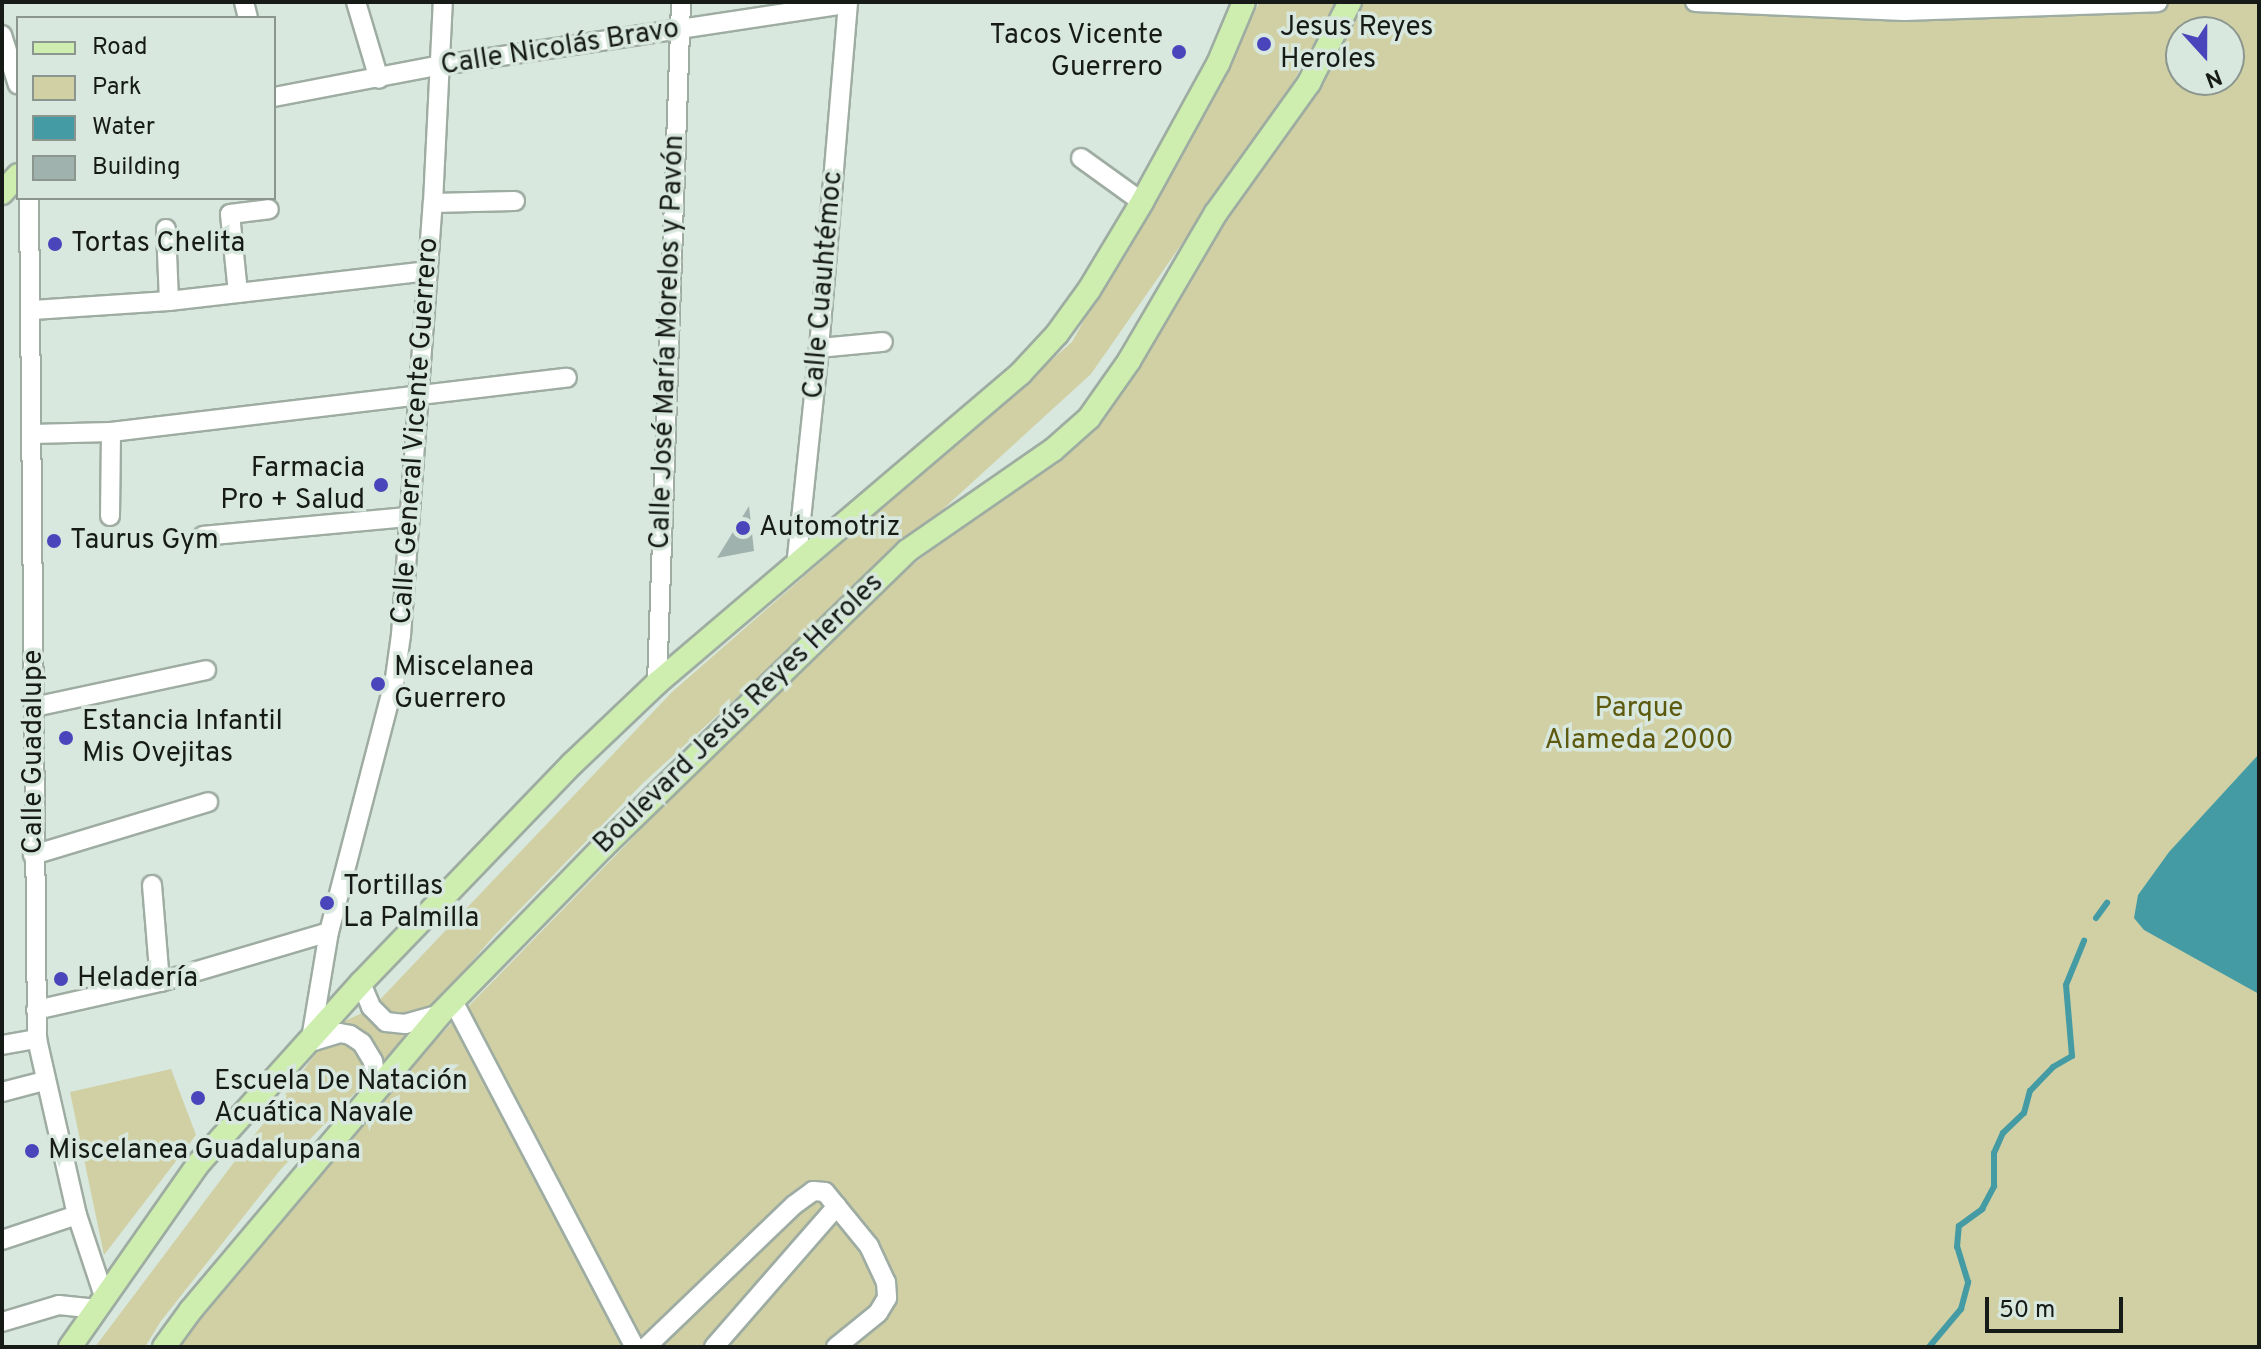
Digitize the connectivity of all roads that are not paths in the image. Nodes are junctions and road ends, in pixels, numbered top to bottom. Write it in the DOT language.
graph roads {
  1 [pos="356,2"];
  2 [pos="443,2"];
  3 [pos="681,2"];
  4 [pos="1244,2"];
  5 [pos="1350,2"];
  6 [pos="1695,2"];
  7 [pos="2158,2"];
  8 [pos="848,3"];
  9 [pos="678,30"];
  10 [pos="2,35"];
  11 [pos="442,65"];
  12 [pos="16,79"];
  13 [pos="379,79"];
  14 [pos="276,97"];
  15 [pos="1081,158"];
  16 [pos="16,177"];
  17 [pos="2,193"];
  18 [pos="29,200"];
  19 [pos="515,201"];
  20 [pos="1142,202"];
  21 [pos="433,203"];
  22 [pos="269,209"];
  23 [pos="166,229"];
  24 [pos="428,271"];
  25 [pos="238,293"];
  26 [pos="169,301"];
  27 [pos="33,310"];
  28 [pos="883,342"];
  29 [pos="819,348"];
  30 [pos="567,378"];
  31 [pos="419,397"];
  32 [pos="111,432"];
  33 [pos="32,434"];
  34 [pos="110,516"];
  35 [pos="409,517"];
  36 [pos="203,536"];
  37 [pos="796,567"];
  38 [pos="206,670"];
  39 [pos="657,683"];
  40 [pos="34,707"];
  41 [pos="208,802"];
  42 [pos="33,855"];
  43 [pos="152,885"];
  44 [pos="329,932"];
  45 [pos="160,982"];
  46 [pos="361,983"];
  47 [pos="446,1008"];
  48 [pos="36,1010"];
  49 [pos="37,1039"];
  50 [pos="311,1042"];
  51 [pos="2,1045"];
  52 [pos="44,1081"];
  53 [pos="377,1087"];
  54 [pos="2,1092"];
  55 [pos="837,1206"];
  56 [pos="77,1215"];
  57 [pos="2,1240"];
  58 [pos="100,1303"];
  59 [pos="2,1322"];
  60 [pos="70,1347"];
  61 [pos="164,1347"];
  62 [pos="635,1347"];
  63 [pos="646,1347"];
  64 [pos="714,1347"];
  65 [pos="836,1347"];
  1 -- 13 [label="street"];
  2 -- 11 [label="street, Calle General Vicente Guerrero"];
  3 -- 9 [label="street, Calle José María Morelos y Pavón"];
  4 -- 20 [label="main road"];
  5 -- 47 [label="main road, Boulevard Jesús Reyes Heroles"];
  6 -- 7 [label="street"];
  8 -- 9 [label="street, Calle Nicolás Bravo"];
  8 -- 29 [label="street, Calle Cuauhtémoc"];
  9 -- 11 [label="street, Calle Nicolás Bravo"];
  9 -- 39 [label="street, Calle José María Morelos y Pavón"];
  10 -- 12 [label="street"];
  11 -- 13 [label="street, Calle Nicolás Bravo"];
  11 -- 21 [label="street, Calle General Vicente Guerrero"];
  13 -- 14 [label="street, Calle Nicolás Bravo"];
  15 -- 20 [label="street"];
  16 -- 17 [label="main road"];
  18 -- 27 [label="street, Calle Guadalupe"];
  19 -- 21 [label="street"];
  20 -- 37 [label="main road"];
  21 -- 24 [label="street, Calle General Vicente Guerrero"];
  22 -- 25 [label="street"];
  23 -- 26 [label="street"];
  24 -- 25 [label="street"];
  24 -- 31 [label="street, Calle General Vicente Guerrero"];
  25 -- 26 [label="street"];
  26 -- 27 [label="street"];
  27 -- 33 [label="street, Calle Guadalupe"];
  28 -- 29 [label="street"];
  29 -- 37 [label="street, Calle Cuauhtémoc"];
  30 -- 31 [label="street"];
  31 -- 32 [label="street"];
  31 -- 35 [label="street, Calle General Vicente Guerrero"];
  32 -- 33 [label="street"];
  32 -- 34 [label="street"];
  33 -- 40 [label="street, Calle Guadalupe"];
  35 -- 36 [label="street"];
  35 -- 44 [label="street, Calle General Vicente Guerrero"];
  37 -- 39 [label="main road"];
  38 -- 40 [label="street"];
  39 -- 46 [label="main road"];
  40 -- 42 [label="street, Calle Guadalupe"];
  41 -- 42 [label="street"];
  42 -- 48 [label="street, Calle Guadalupe"];
  43 -- 45 [label="street"];
  44 -- 45 [label="street"];
  44 -- 50 [label="street, Calle General Vicente Guerrero"];
  45 -- 48 [label="street"];
  46 -- 47 [label="street"];
  46 -- 50 [label="main road"];
  47 -- 53 [label="main road, Boulevard Jesús Reyes Heroles"];
  47 -- 62 [label="street"];
  48 -- 49 [label="street, Calle Guadalupe"];
  49 -- 51 [label="street"];
  49 -- 52 [label="street, Calle Guadalupe"];
  50 -- 53 [label="street"];
  50 -- 58 [label="main road"];
  52 -- 54 [label="street"];
  52 -- 56 [label="street, Calle Guadalupe"];
  53 -- 61 [label="main road, Boulevard Jesús Reyes Heroles"];
  55 -- 63 [label="street"];
  55 -- 64 [label="street"];
  55 -- 65 [label="street"];
  56 -- 57 [label="street"];
  56 -- 58 [label="street, Calle Guadalupe"];
  58 -- 59 [label="street"];
  58 -- 60 [label="main road"];
}
